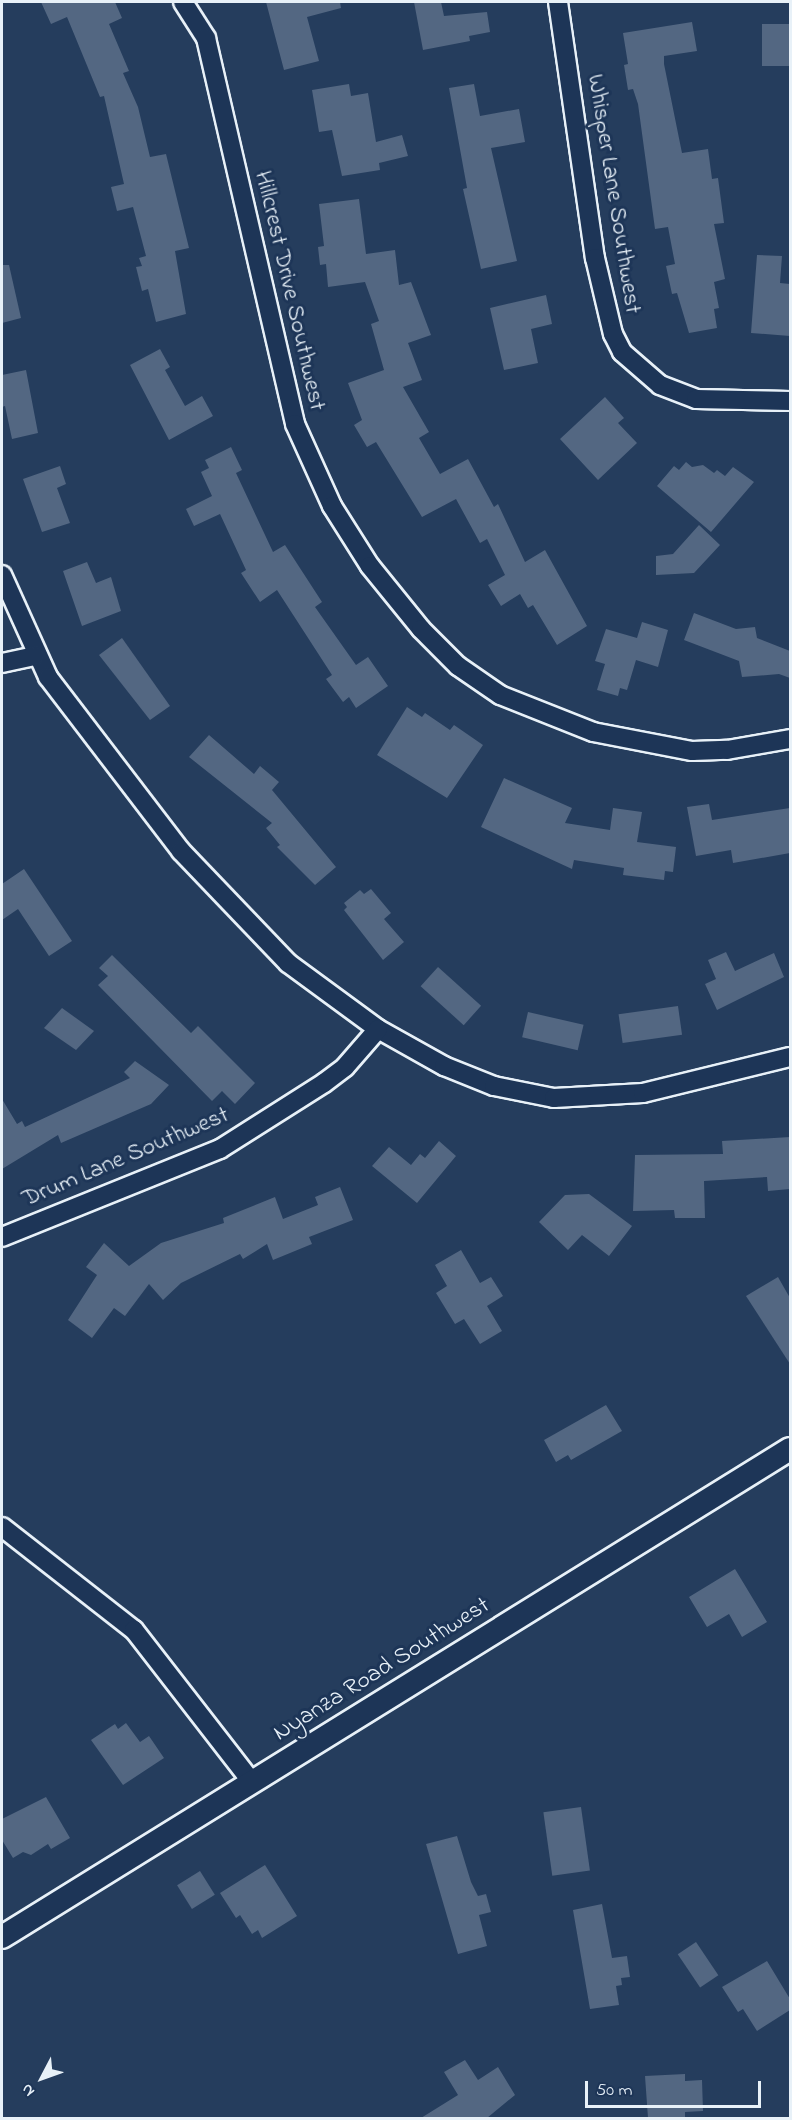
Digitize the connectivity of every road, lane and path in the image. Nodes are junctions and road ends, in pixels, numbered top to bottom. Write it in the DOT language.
graph roads {
  1 [pos="183,2"];
  2 [pos="558,2"];
  3 [pos="790,401"];
  4 [pos="2,575"];
  5 [pos="36,656"];
  6 [pos="2,663"];
  7 [pos="790,740"];
  8 [pos="378,1029"];
  9 [pos="790,1058"];
  10 [pos="2,1237"];
  11 [pos="790,1449"];
  12 [pos="2,1527"];
  13 [pos="252,1782"];
  14 [pos="2,1937"];
  1 -- 7 [label="street, Hillcrest Drive Southwest"];
  2 -- 3 [label="street, Whisper Lane Southwest"];
  4 -- 5 [label="street"];
  5 -- 6 [label="street"];
  5 -- 8 [label="street"];
  8 -- 9 [label="street"];
  8 -- 10 [label="street, Drum Lane Southwest"];
  11 -- 13 [label="street, Nyanza Road Southwest"];
  12 -- 13 [label="street"];
  13 -- 14 [label="street, Nyanza Road Southwest"];
}
